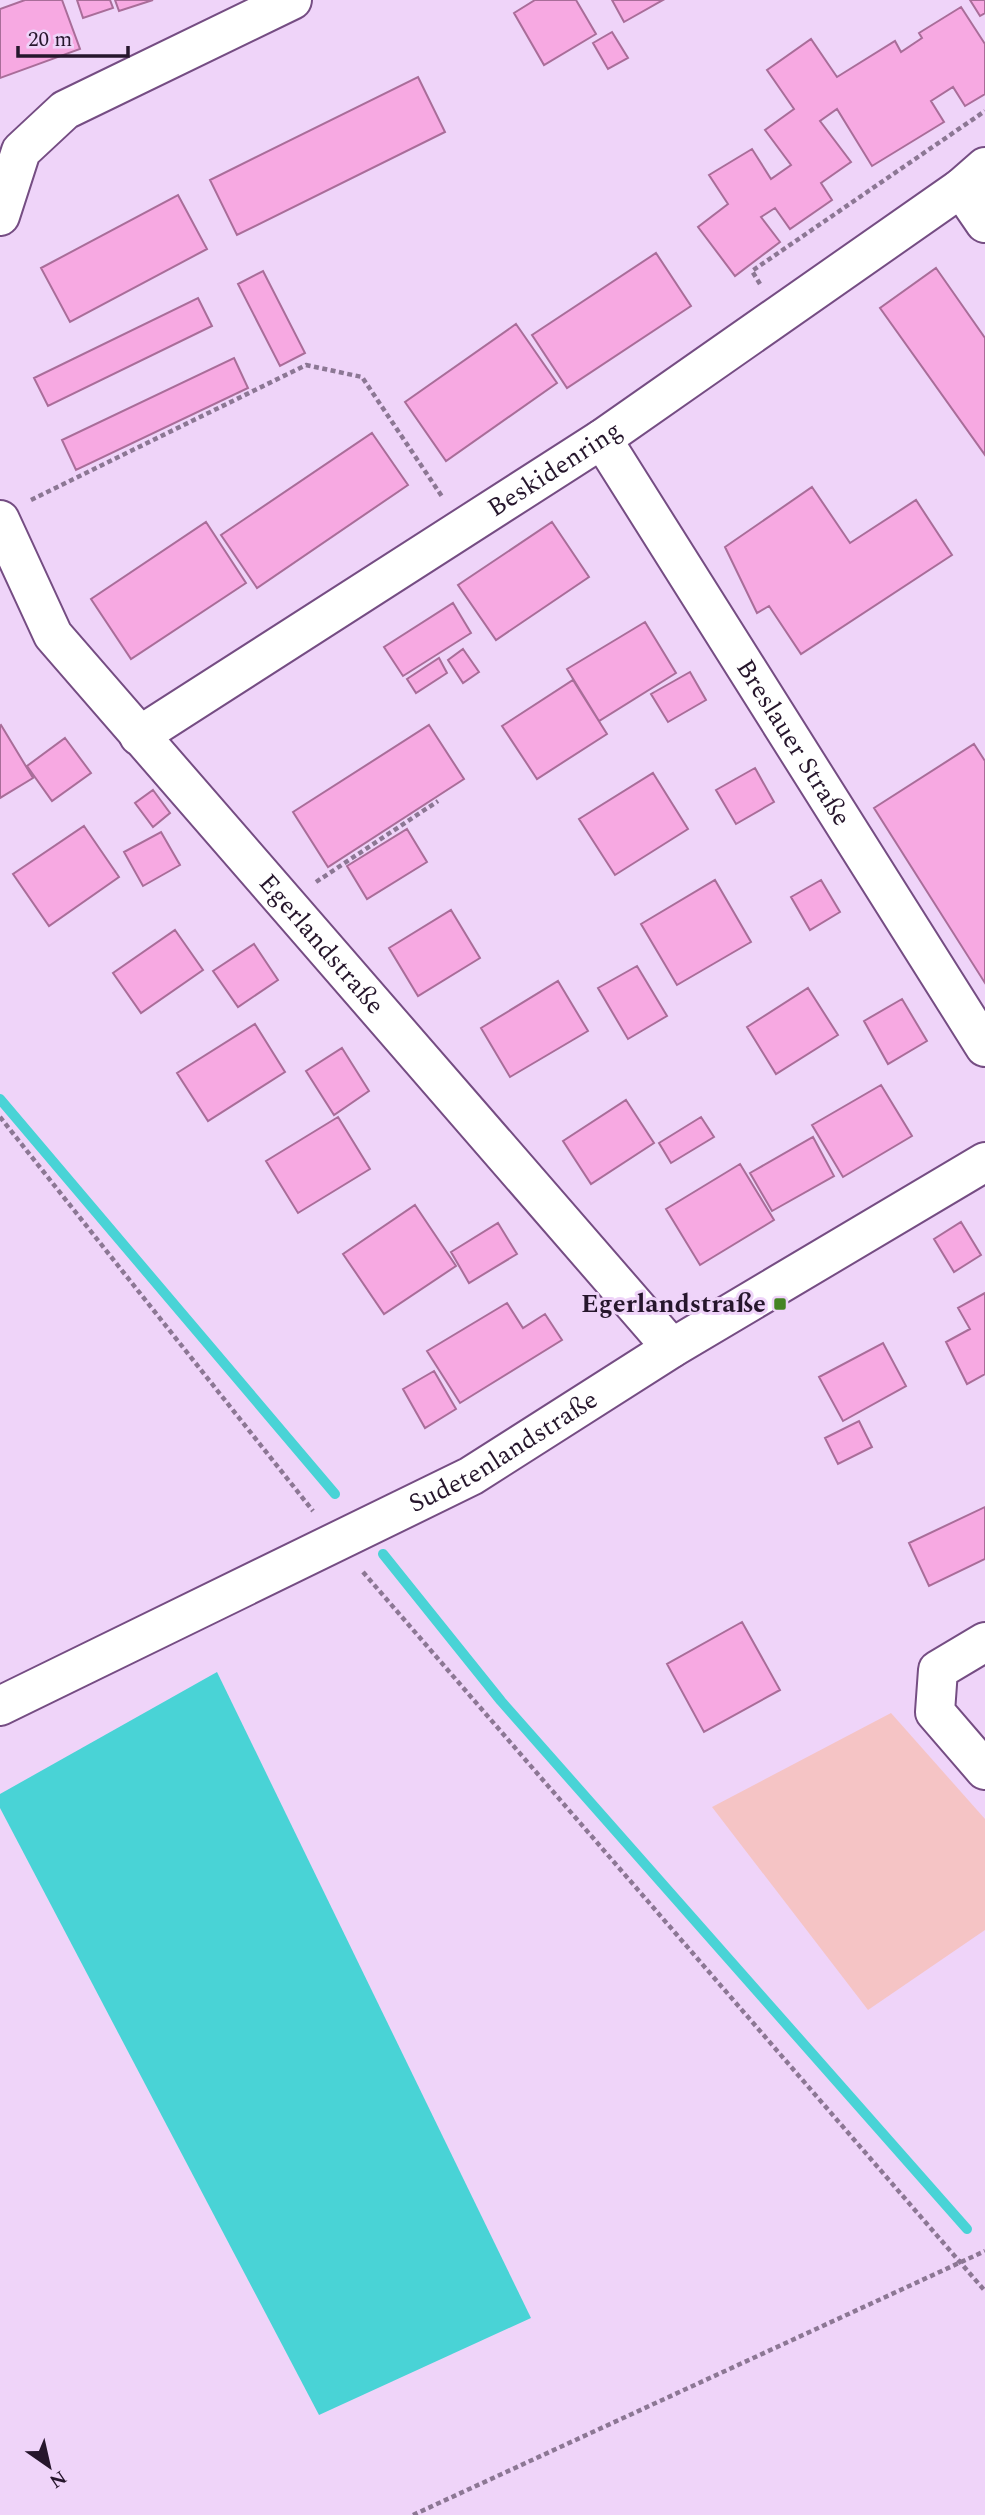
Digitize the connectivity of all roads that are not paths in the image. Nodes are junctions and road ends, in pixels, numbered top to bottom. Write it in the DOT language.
graph roads {
  1 [pos="292,0"];
  2 [pos="973,177"];
  3 [pos="0,216"];
  4 [pos="985,223"];
  5 [pos="602,439"];
  6 [pos="11,513"];
  7 [pos="139,736"];
  8 [pos="985,1047"];
  9 [pos="985,1162"];
  10 [pos="672,1348"];
  11 [pos="985,1642"];
  12 [pos="0,1706"];
  13 [pos="985,1770"];
  1 -- 3 [label="street"];
  2 -- 4 [label="street, Beskidenring"];
  2 -- 5 [label="street, Beskidenring"];
  5 -- 7 [label="street, Beskidenring"];
  5 -- 8 [label="street, Breslauer Straße"];
  6 -- 7 [label="street, Egerlandstraße"];
  7 -- 10 [label="street, Egerlandstraße"];
  9 -- 10 [label="street, Sudetenlandstraße"];
  10 -- 12 [label="street, Sudetenlandstraße"];
  11 -- 13 [label="street"];
}
